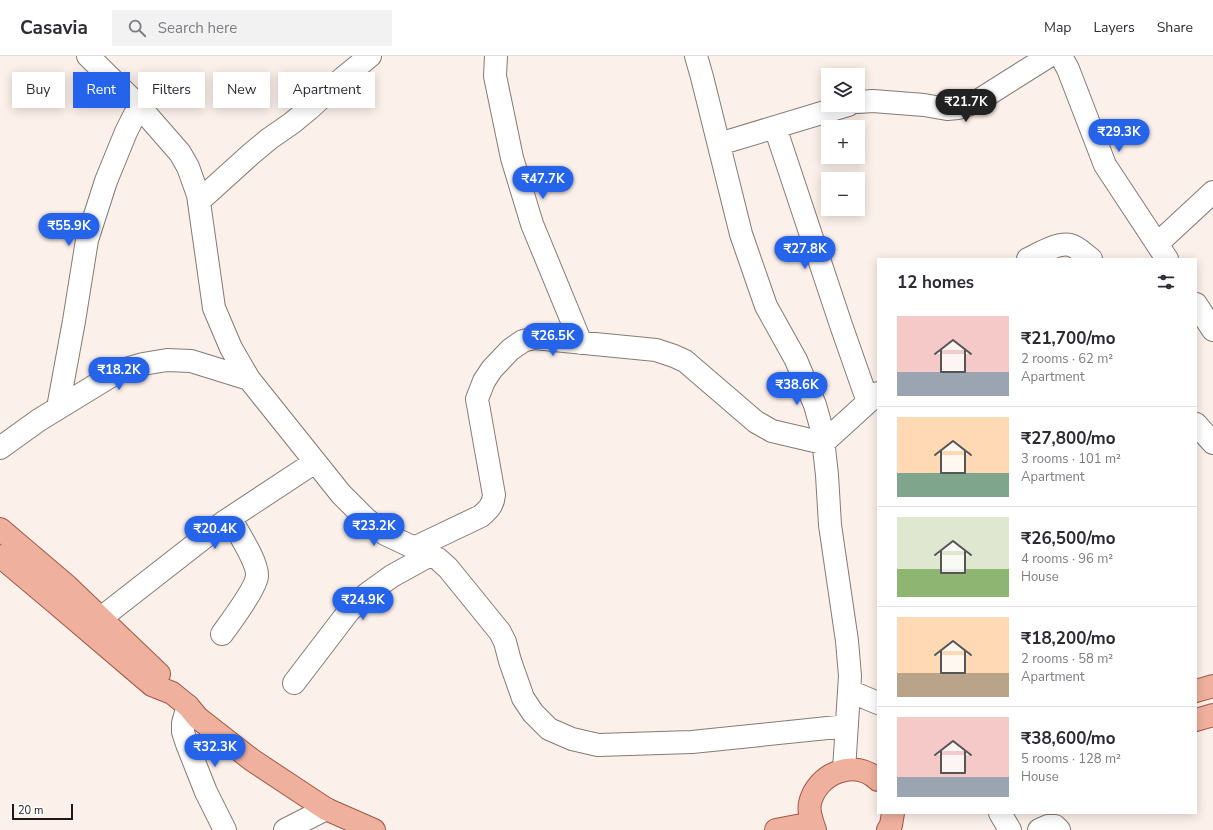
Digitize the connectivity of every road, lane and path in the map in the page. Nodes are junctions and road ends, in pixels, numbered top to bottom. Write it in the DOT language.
graph roads {
  1 [pos="88,56"];
  2 [pos="370,56"];
  3 [pos="496,56"];
  4 [pos="696,56"];
  5 [pos="1049,56"];
  6 [pos="1061,56"];
  7 [pos="865,102"];
  8 [pos="138,104"];
  9 [pos="139,108"];
  10 [pos="142,108"];
  11 [pos="825,112"];
  12 [pos="775,127"];
  13 [pos="719,144"];
  14 [pos="1213,192"];
  15 [pos="199,201"];
  16 [pos="1162,251"];
  17 [pos="1030,258"];
  18 [pos="1090,258"];
  19 [pos="1203,302"];
  20 [pos="1213,330"];
  21 [pos="582,342"];
  22 [pos="249,379"];
  23 [pos="873,397"];
  24 [pos="58,408"];
  25 [pos="1197,425"];
  26 [pos="823,443"];
  27 [pos="1213,443"];
  28 [pos="0,448"];
  29 [pos="315,462"];
  30 [pos="230,518"];
  31 [pos="0,529"];
  32 [pos="422,551"];
  33 [pos="0,556"];
  34 [pos="101,618"];
  35 [pos="222,634"];
  36 [pos="294,683"];
  37 [pos="1213,686"];
  38 [pos="849,691"];
  39 [pos="1197,691"];
  40 [pos="172,693"];
  41 [pos="877,703"];
  42 [pos="188,706"];
  43 [pos="1213,715"];
  44 [pos="1197,720"];
  45 [pos="847,726"];
  46 [pos="844,770"];
  47 [pos="877,777"];
  48 [pos="326,808"];
  49 [pos="893,814"];
  50 [pos="1001,814"];
  51 [pos="813,826"];
  52 [pos="225,830"];
  53 [pos="285,830"];
  54 [pos="374,830"];
  55 [pos="776,830"];
  56 [pos="888,830"];
  57 [pos="1010,830"];
  58 [pos="1039,830"];
  59 [pos="1059,830"];
  1 -- 8 [label="street"];
  2 -- 15 [label="street"];
  3 -- 21 [label="street"];
  4 -- 13 [label="street"];
  5 -- 7 [label="street"];
  6 -- 16 [label="street"];
  9 -- 24 [label="street"];
  10 -- 15 [label="street"];
  11 -- 12 [label="street"];
  12 -- 13 [label="street"];
  12 -- 23 [label="street"];
  13 -- 26 [label="street"];
  14 -- 16 [label="street"];
  15 -- 22 [label="street"];
  17 -- 18 [label="street"];
  19 -- 20 [label="street"];
  21 -- 26 [label="street"];
  21 -- 32 [label="street"];
  22 -- 24 [label="street"];
  22 -- 29 [label="street"];
  23 -- 26 [label="street"];
  24 -- 28 [label="street"];
  25 -- 27 [label="street"];
  26 -- 38 [label="street"];
  29 -- 30 [label="street"];
  29 -- 32 [label="street"];
  30 -- 34 [label="street"];
  30 -- 35 [label="street"];
  31 -- 34 [label="main road"];
  32 -- 36 [label="street"];
  32 -- 45 [label="street"];
  33 -- 40 [label="main road"];
  34 -- 40 [label="main road"];
  37 -- 39 [label="main road"];
  38 -- 41 [label="street"];
  38 -- 45 [label="street"];
  40 -- 42 [label="main road"];
  42 -- 48 [label="main road"];
  42 -- 52 [label="street"];
  43 -- 44 [label="main road"];
  45 -- 46 [label="street"];
  46 -- 47 [label="main road"];
  46 -- 51 [label="main road"];
  48 -- 53 [label="street"];
  48 -- 54 [label="main road"];
  49 -- 56 [label="main road"];
  50 -- 57 [label="street"];
  51 -- 55 [label="main road"];
  58 -- 59 [label="street"];
}
